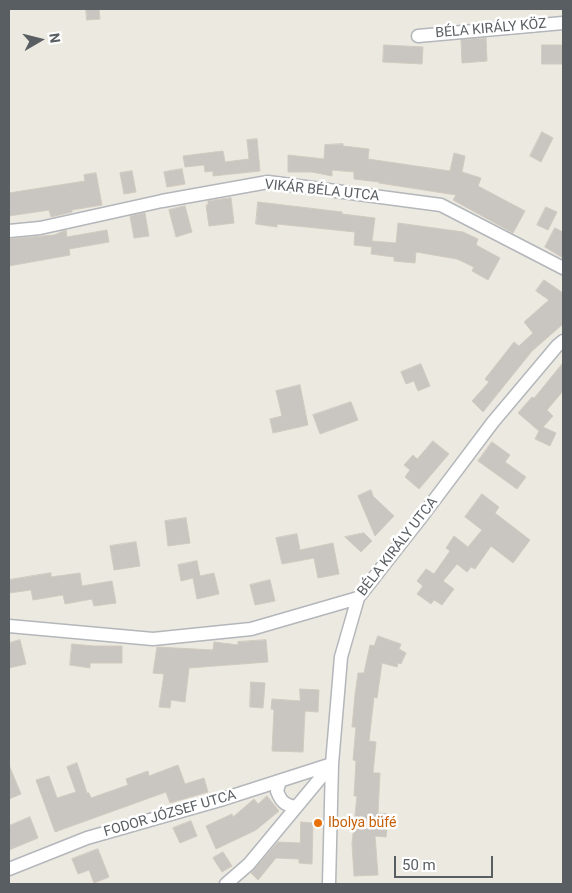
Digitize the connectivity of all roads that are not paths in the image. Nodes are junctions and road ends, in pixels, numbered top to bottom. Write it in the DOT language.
graph roads {
  1 [pos="563,23"];
  2 [pos="418,36"];
  3 [pos="9,231"];
  4 [pos="563,268"];
  5 [pos="563,341"];
  6 [pos="358,598"];
  7 [pos="9,626"];
  8 [pos="332,764"];
  9 [pos="280,781"];
  10 [pos="296,808"];
  11 [pos="9,869"];
  12 [pos="226,884"];
  13 [pos="329,884"];
  1 -- 2 [label="street, BÉLA KIRÁLY KÖZ"];
  3 -- 4 [label="street, VIKÁR BÉLA UTCA"];
  5 -- 6 [label="street, BÉLA KIRÁLY UTCA"];
  6 -- 7 [label="street"];
  6 -- 8 [label="street, BÉLA KIRÁLY UTCA"];
  8 -- 9 [label="street, FODOR JÓZSEF UTCA"];
  8 -- 10 [label="street"];
  8 -- 13 [label="street, BÉLA KIRÁLY UTCA"];
  9 -- 10 [label="street"];
  9 -- 11 [label="street, FODOR JÓZSEF UTCA"];
  10 -- 12 [label="street"];
}
